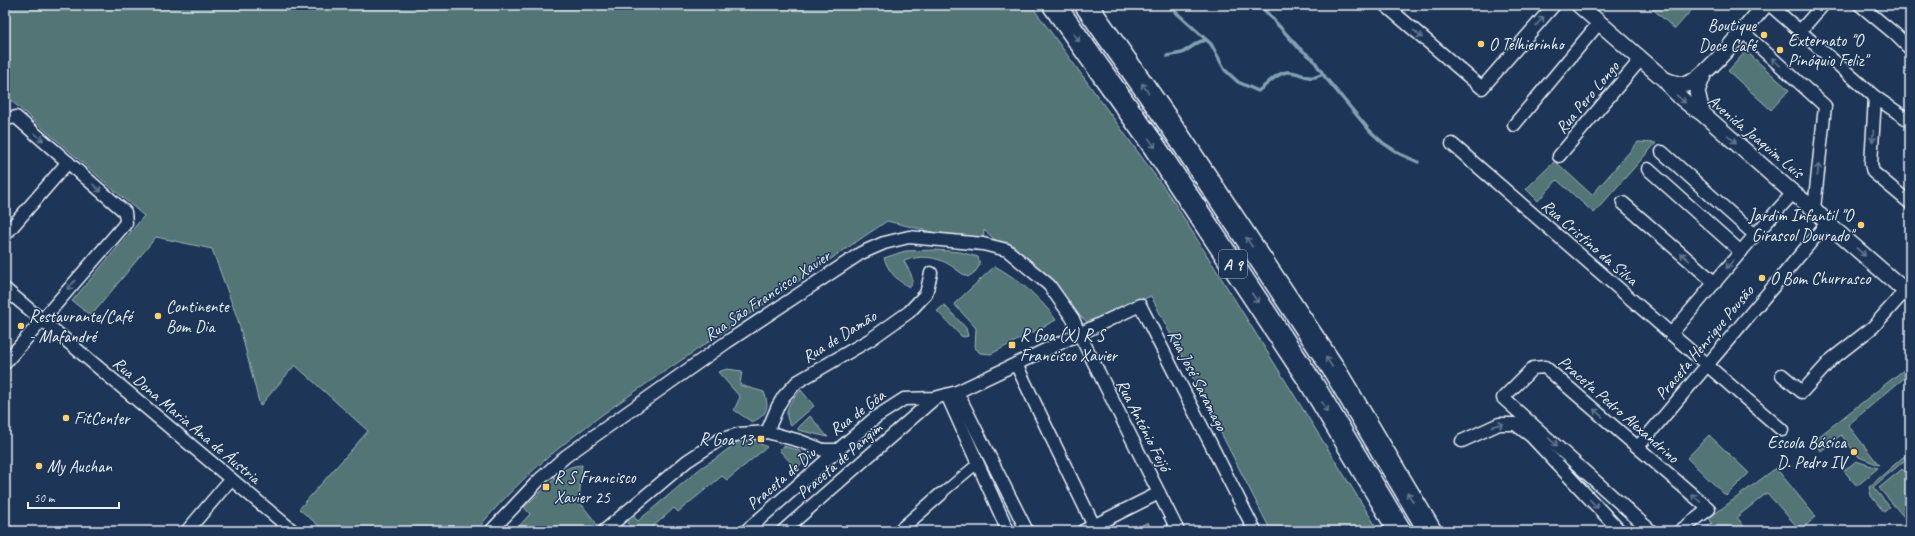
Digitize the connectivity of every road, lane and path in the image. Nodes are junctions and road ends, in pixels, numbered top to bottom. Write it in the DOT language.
graph roads {
  1 [pos="1054,5"];
  2 [pos="1086,5"];
  3 [pos="1554,5"];
  4 [pos="1579,5"];
  5 [pos="1823,5"];
  6 [pos="1860,5"];
  7 [pos="1389,6"];
  8 [pos="1762,7"];
  9 [pos="1600,23"];
  10 [pos="1742,31"];
  11 [pos="1800,31"];
  12 [pos="1910,49"];
  13 [pos="1641,59"];
  14 [pos="1704,73"];
  15 [pos="1665,80"];
  16 [pos="1875,97"];
  17 [pos="1702,113"];
  18 [pos="6,120"];
  19 [pos="1910,121"];
  20 [pos="1514,125"];
  21 [pos="1452,144"];
  22 [pos="1662,152"];
  23 [pos="1559,156"];
  24 [pos="68,162"];
  25 [pos="1648,169"];
  26 [pos="1793,193"];
  27 [pos="1623,203"];
  28 [pos="1910,203"];
  29 [pos="1814,209"];
  30 [pos="1827,223"];
  31 [pos="1755,235"];
  32 [pos="5,236"];
  33 [pos="1741,252"];
  34 [pos="931,272"];
  35 [pos="1715,283"];
  36 [pos="5,289"];
  37 [pos="1908,293"];
  38 [pos="41,320"];
  39 [pos="1079,333"];
  40 [pos="1671,334"];
  41 [pos="5,363"];
  42 [pos="1016,364"];
  43 [pos="1707,365"];
  44 [pos="1782,375"];
  45 [pos="952,394"];
  46 [pos="935,398"];
  47 [pos="1782,430"];
  48 [pos="767,432"];
  49 [pos="1462,440"];
  50 [pos="1638,447"];
  51 [pos="838,450"];
  52 [pos="978,463"];
  53 [pos="231,479"];
  54 [pos="941,494"];
  55 [pos="1159,494"];
  56 [pos="1089,528"];
  57 [pos="187,531"];
  58 [pos="292,531"];
  59 [pos="491,531"];
  60 [pos="604,531"];
  61 [pos="746,531"];
  62 [pos="783,531"];
  63 [pos="899,531"];
  64 [pos="1008,531"];
  65 [pos="1027,531"];
  66 [pos="1178,531"];
  67 [pos="1255,531"];
  68 [pos="1400,531"];
  69 [pos="1430,531"];
  70 [pos="1620,531"];
  71 [pos="1651,531"];
  72 [pos="1680,531"];
  1 -- 68 [label="highway, A 9, one-way"];
  69 -- 2 [label="highway, A 9, one-way"];
  7 -- 3 [label="street, one-way"];
  4 -- 9 [label="street, Avenida Joaquim Luís"];
  5 -- 11 [label="street"];
  6 -- 12 [label="street"];
  8 -- 10 [label="street"];
  8 -- 11 [label="street"];
  9 -- 13 [label="street, Avenida Joaquim Luís"];
  9 -- 20 [label="street"];
  10 -- 14 [label="street"];
  29 -- 10 [label="street, one-way"];
  11 -- 16 [label="street"];
  13 -- 15 [label="street, Avenida Joaquim Luís"];
  13 -- 23 [label="street, Rua Pero Longo"];
  14 -- 15 [label="street"];
  14 -- 17 [label="street"];
  15 -- 17 [label="street, Avenida Joaquim Luís, one-way"];
  16 -- 19 [label="street"];
  16 -- 28 [label="street, one-way"];
  17 -- 26 [label="street, Avenida Joaquim Luís, one-way"];
  18 -- 24 [label="street, one-way"];
  21 -- 40 [label="street, Rua Cristino da Silva"];
  22 -- 31 [label="street"];
  24 -- 32 [label="street"];
  24 -- 38 [label="street, one-way"];
  25 -- 33 [label="street"];
  26 -- 29 [label="street, Avenida Joaquim Luís"];
  26 -- 31 [label="street"];
  35 -- 27 [label="street, one-way"];
  29 -- 30 [label="street, Avenida Joaquim Luís"];
  30 -- 37 [label="street, Avenida Joaquim Luís, one-way"];
  30 -- 43 [label="street, Praceta Henrique Pousão"];
  31 -- 33 [label="street"];
  33 -- 35 [label="street, one-way"];
  34 -- 48 [label="street, Rua de Damão"];
  35 -- 40 [label="street"];
  36 -- 38 [label="street, Rua Dona Maria Ana de Áustria"];
  37 -- 44 [label="street"];
  38 -- 41 [label="street"];
  38 -- 53 [label="street, Rua Dona Maria Ana de Áustria"];
  39 -- 42 [label="street, Rua de Gôa"];
  39 -- 55 [label="street, Rua António Feijó"];
  39 -- 59 [label="street, Rua São Francisco Xavier"];
  39 -- 67 [label="street, Rua José Saramago"];
  40 -- 43 [label="street, Rua Cristino da Silva"];
  42 -- 45 [label="street, Rua de Gôa"];
  42 -- 56 [label="street"];
  43 -- 47 [label="street, Rua Cristino da Silva"];
  43 -- 50 [label="street, Praceta Henrique Pousão"];
  45 -- 46 [label="street, Rua de Gôa"];
  45 -- 52 [label="street"];
  45 -- 65 [label="street"];
  46 -- 51 [label="street, Rua de Gôa"];
  46 -- 62 [label="street, Praceta de Pangim"];
  48 -- 51 [label="street, Rua de Gôa"];
  48 -- 60 [label="street, Rua de Gôa"];
  49 -- 70 [label="street, one-way"];
  50 -- 71 [label="street, Praceta Pedro Alexandrino, one-way"];
  72 -- 50 [label="street, Praceta Pedro Alexandrino, one-way"];
  51 -- 61 [label="street, Praceta de Diu"];
  52 -- 54 [label="street"];
  52 -- 64 [label="street"];
  53 -- 57 [label="street"];
  53 -- 58 [label="street, Rua Dona Maria Ana de Áustria"];
  54 -- 63 [label="street"];
  55 -- 56 [label="street"];
  55 -- 66 [label="street, Rua António Feijó"];
}
